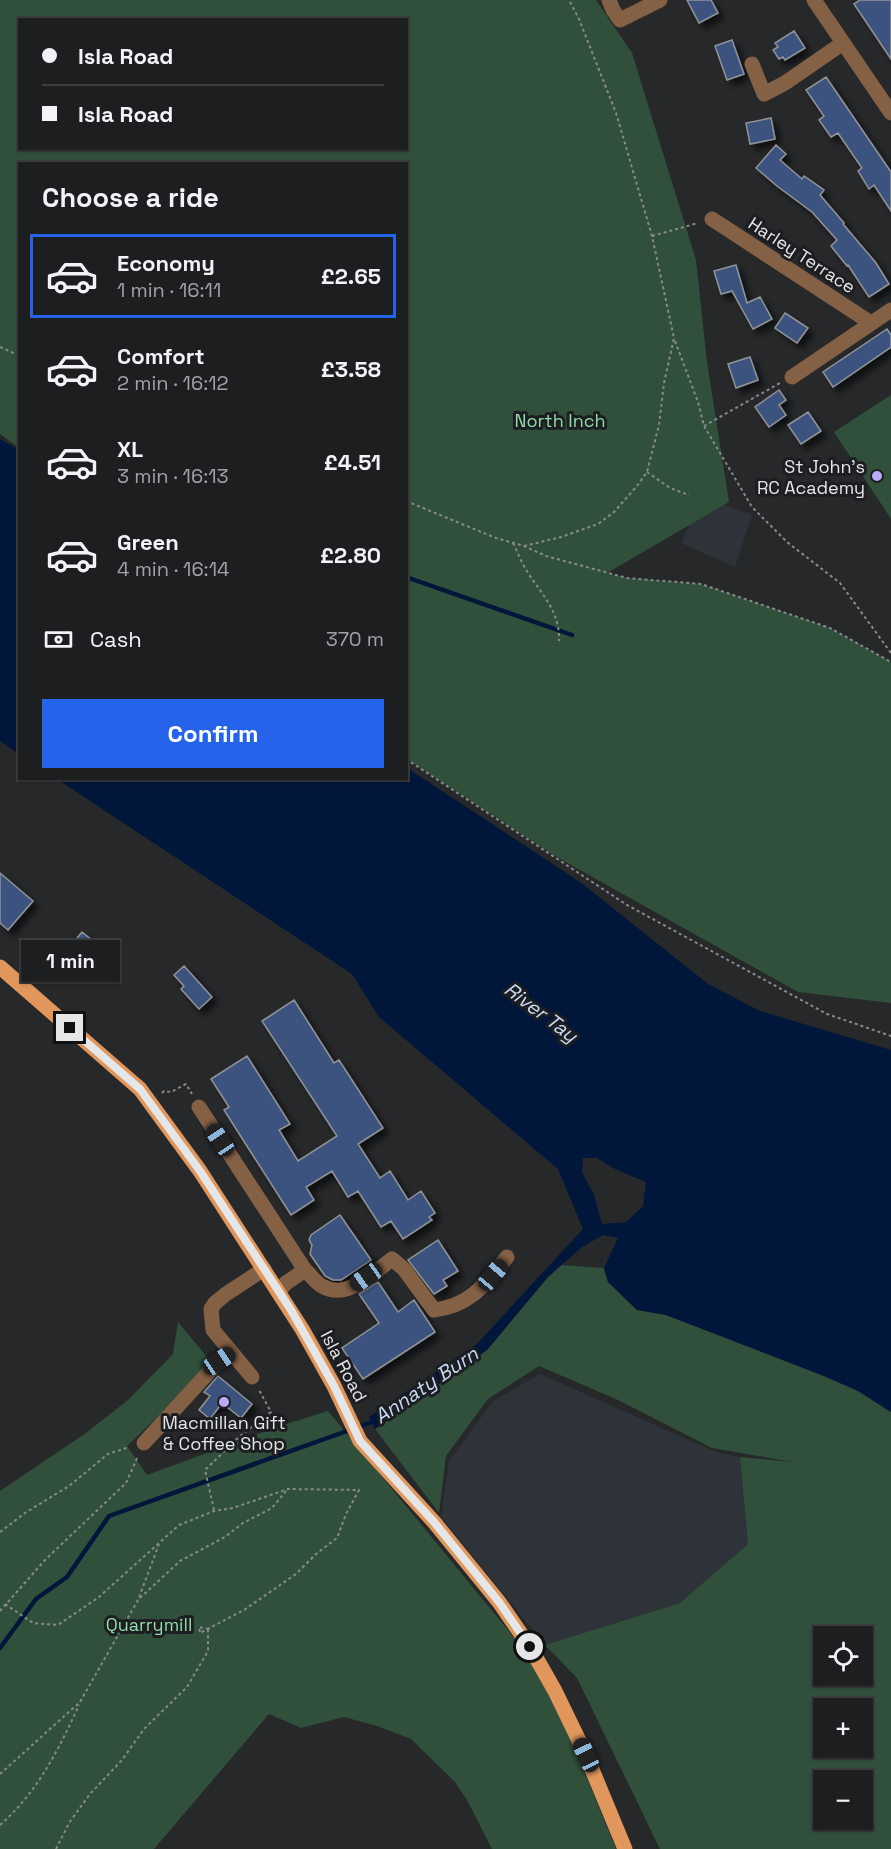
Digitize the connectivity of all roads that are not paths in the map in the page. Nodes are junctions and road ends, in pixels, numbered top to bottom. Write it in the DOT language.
graph roads {
  1 [pos="609,0"];
  2 [pos="660,0"];
  3 [pos="814,0"];
  4 [pos="843,43"];
  5 [pos="753,64"];
  6 [pos="891,113"];
  7 [pos="712,219"];
  8 [pos="891,310"];
  9 [pos="871,323"];
  10 [pos="792,377"];
  11 [pos="0,967"];
  12 [pos="199,1107"];
  13 [pos="507,1257"];
  14 [pos="264,1269"];
  15 [pos="305,1270"];
  16 [pos="279,1291"];
  17 [pos="231,1352"];
  18 [pos="252,1377"];
  19 [pos="144,1443"];
  20 [pos="625,1849"];
  1 -- 2 [label="street"];
  3 -- 4 [label="street"];
  4 -- 5 [label="street"];
  4 -- 6 [label="street"];
  7 -- 9 [label="street, Harley Terrace"];
  8 -- 9 [label="street"];
  9 -- 10 [label="street"];
  11 -- 14 [label="main road, Isla Road"];
  12 -- 15 [label="street"];
  13 -- 15 [label="street"];
  14 -- 16 [label="main road, Isla Road"];
  14 -- 17 [label="street"];
  15 -- 16 [label="street"];
  16 -- 20 [label="main road, Isla Road"];
  17 -- 18 [label="street"];
  17 -- 19 [label="street"];
}
